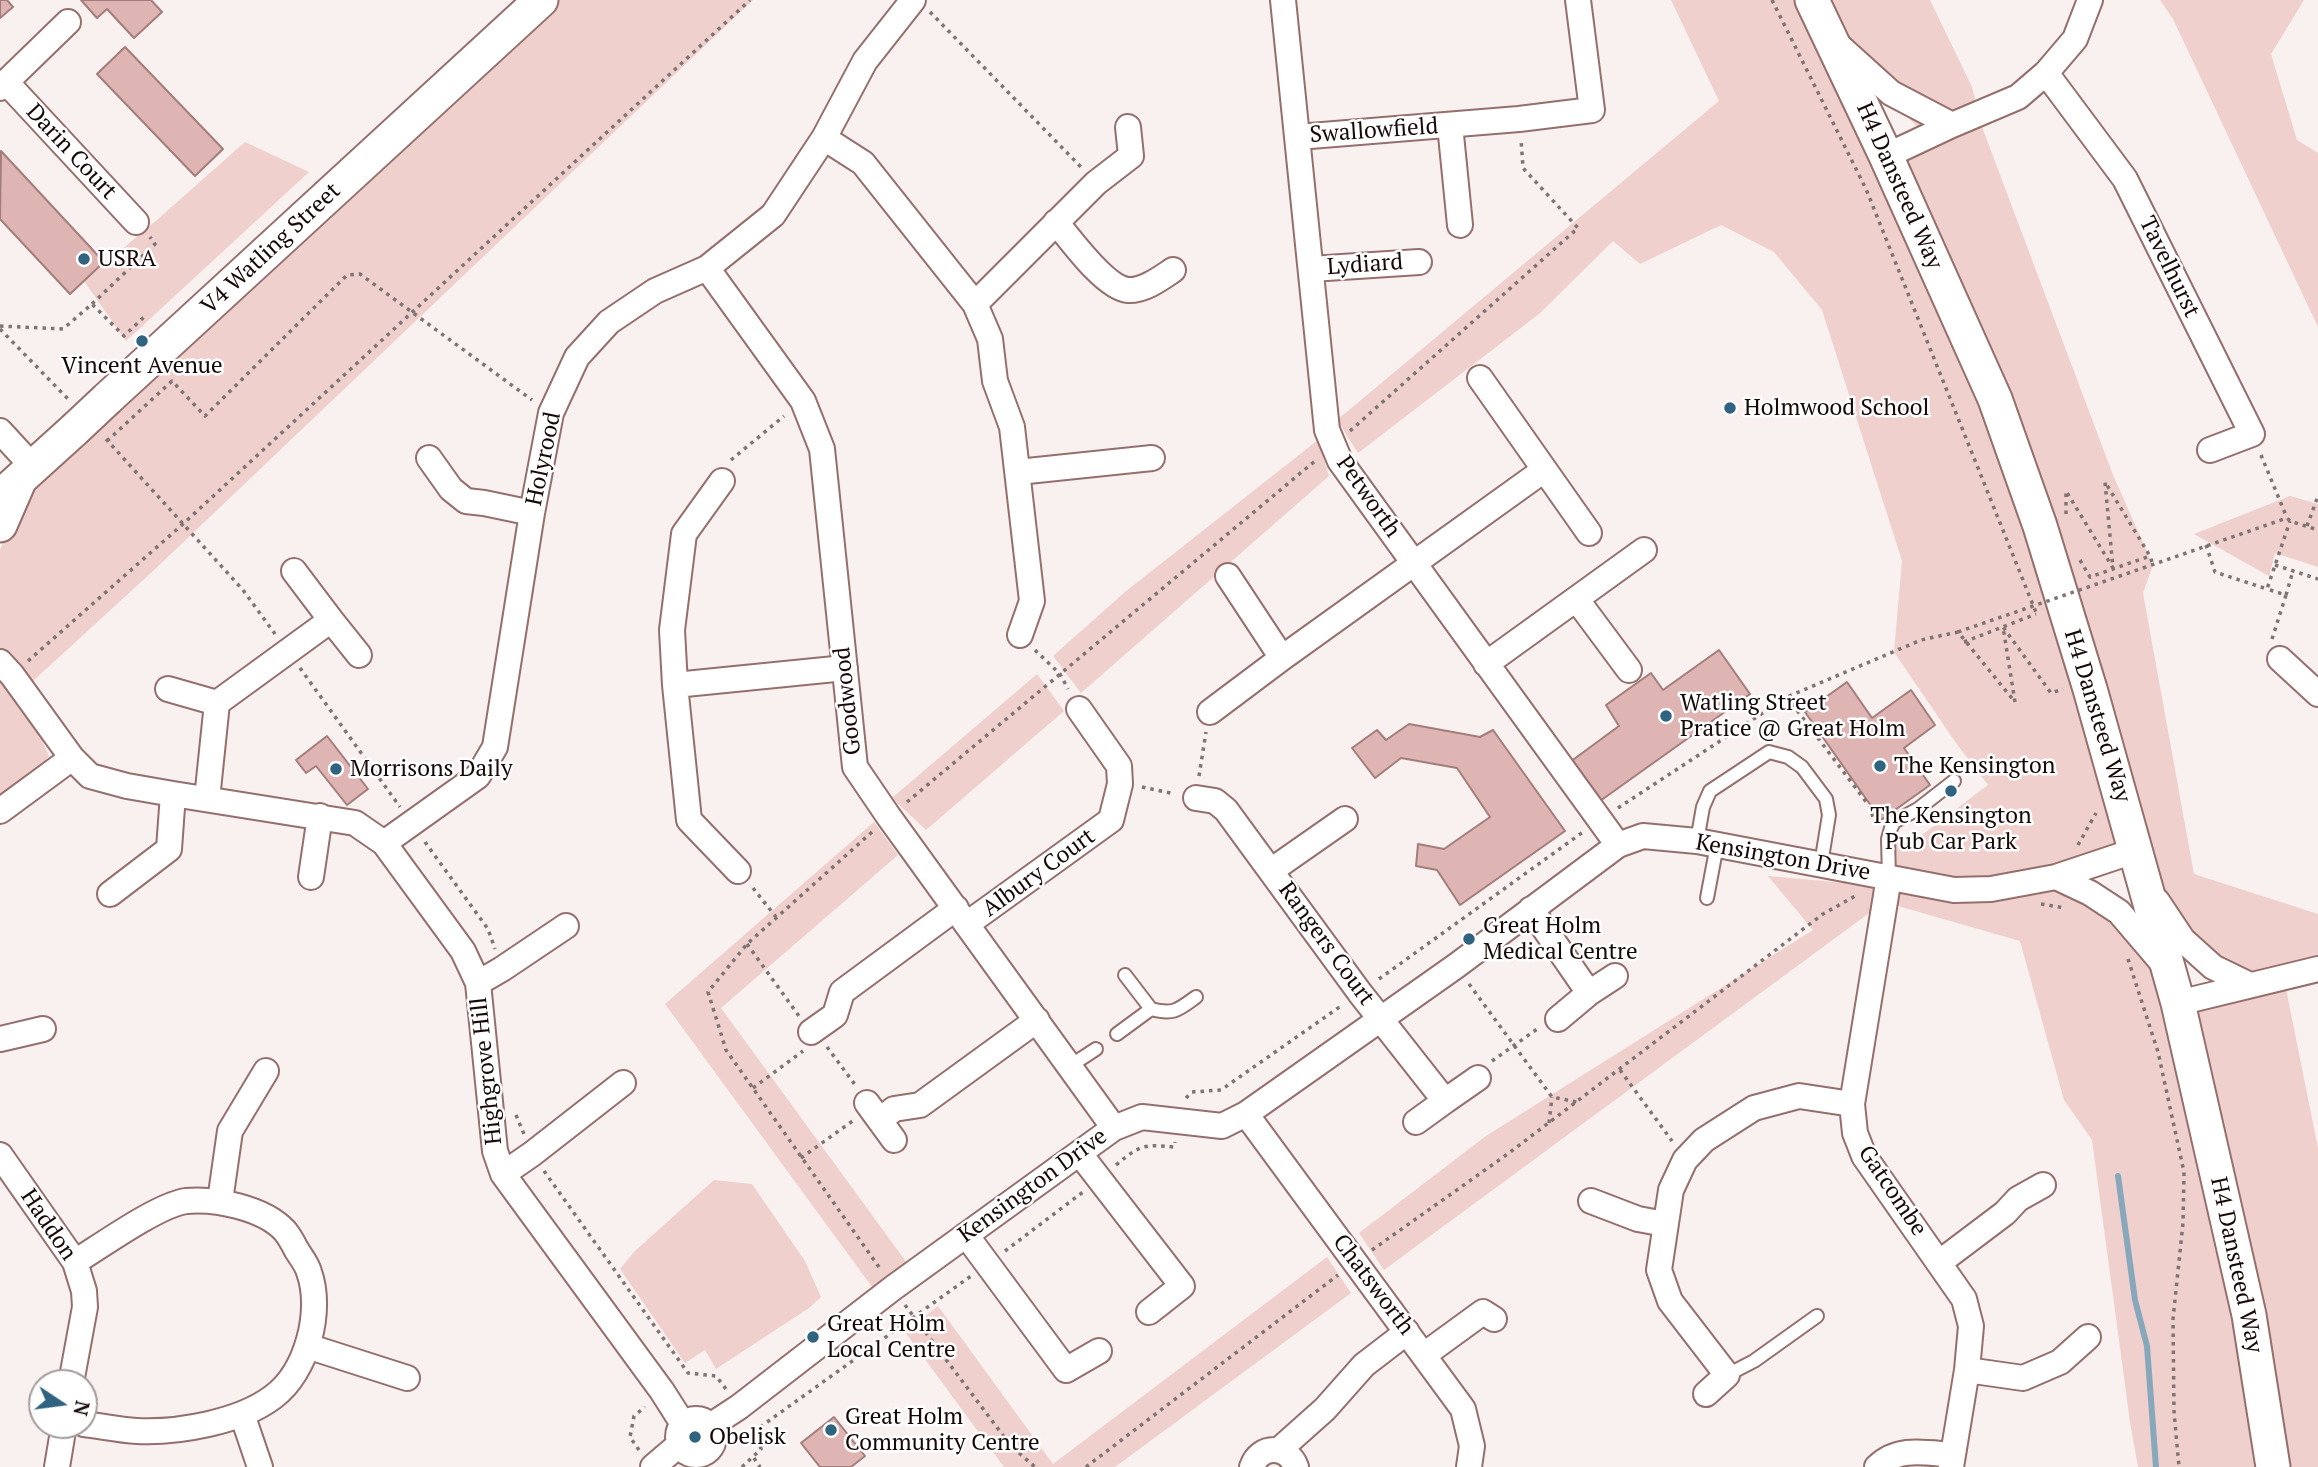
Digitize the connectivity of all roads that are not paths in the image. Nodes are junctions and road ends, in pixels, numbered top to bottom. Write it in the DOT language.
graph roads {
  1 [pos="541,0"];
  2 [pos="1283,0"];
  3 [pos="1578,0"];
  4 [pos="1812,0"];
  5 [pos="2090,0"];
  6 [pos="919,3"];
  7 [pos="68,22"];
  8 [pos="1831,38"];
  9 [pos="2046,73"];
  10 [pos="3,85"];
  11 [pos="1450,125"];
  12 [pos="1952,125"];
  13 [pos="1128,127"];
  14 [pos="1298,136"];
  15 [pos="824,138"];
  16 [pos="1886,156"];
  17 [pos="136,222"];
  18 [pos="1056,222"];
  19 [pos="1460,225"];
  20 [pos="1419,262"];
  21 [pos="707,268"];
  22 [pos="1311,269"];
  23 [pos="1174,270"];
  24 [pos="975,304"];
  25 [pos="1480,377"];
  26 [pos="0,431"];
  27 [pos="2210,450"];
  28 [pos="429,458"];
  29 [pos="1152,458"];
  30 [pos="1544,470"];
  31 [pos="1018,472"];
  32 [pos="722,481"];
  33 [pos="18,482"];
  34 [pos="532,513"];
  35 [pos="0,526"];
  36 [pos="1590,533"];
  37 [pos="1644,550"];
  38 [pos="1415,563"];
  39 [pos="294,571"];
  40 [pos="1228,576"];
  41 [pos="1577,600"];
  42 [pos="331,620"];
  43 [pos="1020,635"];
  44 [pos="359,655"];
  45 [pos="1282,658"];
  46 [pos="2280,659"];
  47 [pos="1486,664"];
  48 [pos="6,668"];
  49 [pos="845,668"];
  50 [pos="1629,670"];
  51 [pos="675,685"];
  52 [pos="168,689"];
  53 [pos="2318,694"];
  54 [pos="217,703"];
  55 [pos="1079,709"];
  56 [pos="1210,712"];
  57 [pos="72,758"];
  58 [pos="1954,781"];
  59 [pos="173,794"];
  60 [pos="1196,798"];
  61 [pos="207,799"];
  62 [pos="0,811"];
  63 [pos="320,816"];
  64 [pos="1345,819"];
  65 [pos="384,843"];
  66 [pos="1707,843"];
  67 [pos="1618,845"];
  68 [pos="2137,850"];
  69 [pos="1821,864"];
  70 [pos="1272,870"];
  71 [pos="738,872"];
  72 [pos="311,877"];
  73 [pos="1889,877"];
  74 [pos="2056,877"];
  75 [pos="2147,886"];
  76 [pos="110,894"];
  77 [pos="1707,898"];
  78 [pos="1531,909"];
  79 [pos="962,916"];
  80 [pos="566,926"];
  81 [pos="2318,969"];
  82 [pos="2169,970"];
  83 [pos="1125,975"];
  84 [pos="1615,975"];
  85 [pos="478,983"];
  86 [pos="2250,985"];
  87 [pos="1589,993"];
  88 [pos="1196,997"];
  89 [pos="2178,1003"];
  90 [pos="1151,1010"];
  91 [pos="1380,1018"];
  92 [pos="1558,1019"];
  93 [pos="1037,1020"];
  94 [pos="43,1029"];
  95 [pos="1116,1034"];
  96 [pos="815,1036"];
  97 [pos="0,1039"];
  98 [pos="1096,1049"];
  99 [pos="1070,1066"];
  100 [pos="266,1071"];
  101 [pos="1478,1078"];
  102 [pos="623,1083"];
  103 [pos="1445,1101"];
  104 [pos="1853,1104"];
  105 [pos="1246,1114"];
  106 [pos="880,1121"];
  107 [pos="1416,1122"];
  108 [pos="1114,1128"];
  109 [pos="1080,1154"];
  110 [pos="0,1155"];
  111 [pos="503,1174"];
  112 [pos="2043,1185"];
  113 [pos="220,1201"];
  114 [pos="1591,1201"];
  115 [pos="1665,1224"];
  116 [pos="966,1235"];
  117 [pos="75,1262"];
  118 [pos="1940,1262"];
  119 [pos="1487,1308"];
  120 [pos="1149,1312"];
  121 [pos="1817,1317"];
  122 [pos="1407,1332"];
  123 [pos="2088,1337"];
  124 [pos="307,1346"];
  125 [pos="1100,1351"];
  126 [pos="1424,1355"];
  127 [pos="74,1369"];
  128 [pos="1967,1370"];
  129 [pos="1727,1375"];
  130 [pos="407,1378"];
  131 [pos="1706,1394"];
  132 [pos="242,1414"];
  133 [pos="98,1426"];
  134 [pos="681,1434"];
  135 [pos="62,1439"];
  136 [pos="713,1447"];
  137 [pos="1287,1458"];
  138 [pos="1952,1461"];
  139 [pos="57,1467"];
  140 [pos="261,1467"];
  141 [pos="653,1467"];
  142 [pos="1252,1467"];
  143 [pos="1469,1467"];
  144 [pos="1877,1467"];
  145 [pos="2273,1467"];
  1 -- 33 [label="street, V4 Watling Street, bridge"];
  2 -- 14 [label="street, Petworth"];
  3 -- 11 [label="street, Swallowfield"];
  4 -- 8 [label="street, H4 Dansteed Way"];
  5 -- 9 [label="street"];
  6 -- 15 [label="street, Holyrood"];
  7 -- 10 [label="street, Darin Court"];
  8 -- 12 [label="street"];
  8 -- 16 [label="street, H4 Dansteed Way"];
  9 -- 12 [label="street"];
  9 -- 27 [label="street, Tavelhurst"];
  10 -- 17 [label="street, Darin Court"];
  11 -- 14 [label="street, Swallowfield"];
  11 -- 19 [label="street, Swallowfield"];
  12 -- 16 [label="street"];
  13 -- 18 [label="street"];
  14 -- 22 [label="street, Petworth"];
  15 -- 21 [label="street, Holyrood"];
  15 -- 24 [label="street"];
  16 -- 68 [label="street, H4 Dansteed Way"];
  18 -- 23 [label="street"];
  18 -- 24 [label="street"];
  20 -- 22 [label="street, Lydiard"];
  21 -- 34 [label="street, Holyrood"];
  21 -- 49 [label="street, Goodwood"];
  22 -- 38 [label="street, Petworth"];
  24 -- 31 [label="street"];
  25 -- 30 [label="street"];
  26 -- 33 [label="street"];
  28 -- 34 [label="street"];
  29 -- 31 [label="street"];
  30 -- 36 [label="street"];
  30 -- 38 [label="street"];
  31 -- 43 [label="street"];
  32 -- 51 [label="street"];
  33 -- 35 [label="street"];
  34 -- 65 [label="street, Holyrood"];
  37 -- 41 [label="street"];
  38 -- 45 [label="street"];
  38 -- 47 [label="street, Petworth"];
  39 -- 42 [label="street"];
  40 -- 45 [label="street"];
  41 -- 47 [label="street"];
  41 -- 50 [label="street"];
  42 -- 44 [label="street"];
  42 -- 54 [label="street"];
  45 -- 56 [label="street"];
  46 -- 53 [label="street"];
  47 -- 67 [label="street, Petworth"];
  48 -- 57 [label="street, Highgrove Hill"];
  49 -- 51 [label="street"];
  49 -- 79 [label="street, Goodwood"];
  51 -- 71 [label="street"];
  52 -- 54 [label="street"];
  54 -- 61 [label="street"];
  55 -- 79 [label="street, Albury Court"];
  57 -- 59 [label="street, Highgrove Hill"];
  57 -- 62 [label="street"];
  58 -- 73 [label="lane"];
  59 -- 61 [label="street, Highgrove Hill"];
  59 -- 76 [label="street"];
  60 -- 70 [label="street, Rangers Court"];
  61 -- 63 [label="street, Highgrove Hill"];
  63 -- 65 [label="street, Highgrove Hill"];
  63 -- 72 [label="street"];
  64 -- 70 [label="street, Rangers Court"];
  65 -- 85 [label="street, Highgrove Hill"];
  66 -- 67 [label="street, Kensington Drive"];
  66 -- 69 [label="street, Kensington Drive"];
  66 -- 69 [label="lane"];
  66 -- 77 [label="lane"];
  67 -- 78 [label="street, Kensington Drive"];
  68 -- 74 [label="street, Kensington Drive"];
  68 -- 75 [label="street, H4 Dansteed Way"];
  69 -- 73 [label="street, Kensington Drive"];
  70 -- 91 [label="street, Rangers Court"];
  73 -- 74 [label="street, Kensington Drive"];
  73 -- 104 [label="street, Gatcombe"];
  74 -- 82 [label="street"];
  75 -- 82 [label="street, H4 Dansteed Way"];
  75 -- 86 [label="street"];
  78 -- 87 [label="street"];
  78 -- 91 [label="street, Kensington Drive"];
  79 -- 93 [label="street, Goodwood"];
  79 -- 96 [label="street, Albury Court"];
  80 -- 85 [label="street"];
  81 -- 86 [label="street"];
  82 -- 89 [label="street, H4 Dansteed Way"];
  83 -- 90 [label="lane"];
  84 -- 87 [label="street"];
  85 -- 111 [label="street, Highgrove Hill"];
  86 -- 89 [label="street"];
  87 -- 92 [label="street"];
  88 -- 90 [label="lane"];
  89 -- 145 [label="street, H4 Dansteed Way"];
  90 -- 95 [label="lane"];
  91 -- 103 [label="street"];
  91 -- 105 [label="street, Kensington Drive"];
  93 -- 99 [label="street, Goodwood"];
  93 -- 106 [label="street"];
  94 -- 97 [label="street"];
  98 -- 99 [label="lane"];
  99 -- 108 [label="street, Goodwood"];
  100 -- 113 [label="street"];
  101 -- 103 [label="street"];
  102 -- 111 [label="street"];
  103 -- 107 [label="street"];
  104 -- 115 [label="street"];
  104 -- 118 [label="street, Gatcombe"];
  105 -- 108 [label="street, Kensington Drive"];
  105 -- 122 [label="street, Chatsworth"];
  108 -- 109 [label="street, Kensington Drive"];
  109 -- 116 [label="street, Kensington Drive"];
  109 -- 120 [label="street"];
  110 -- 117 [label="street, Haddon"];
  111 -- 134 [label="street, Highgrove Hill"];
  112 -- 118 [label="street"];
  113 -- 117 [label="street"];
  113 -- 124 [label="street"];
  114 -- 115 [label="street"];
  115 -- 129 [label="street"];
  116 -- 125 [label="street"];
  116 -- 136 [label="street, Kensington Drive"];
  117 -- 127 [label="street, Haddon"];
  118 -- 128 [label="street, Gatcombe"];
  119 -- 126 [label="street"];
  121 -- 129 [label="lane"];
  122 -- 126 [label="street, Chatsworth"];
  122 -- 137 [label="street"];
  123 -- 128 [label="street"];
  124 -- 130 [label="street"];
  124 -- 132 [label="street"];
  126 -- 143 [label="street, Chatsworth"];
  128 -- 138 [label="street, Gatcombe"];
  129 -- 131 [label="street"];
  132 -- 133 [label="street"];
  132 -- 140 [label="street"];
  134 -- 136 [label="street"];
  134 -- 141 [label="street"];
  135 -- 139 [label="street"];
  137 -- 142 [label="street"];
  138 -- 144 [label="street"];
}
